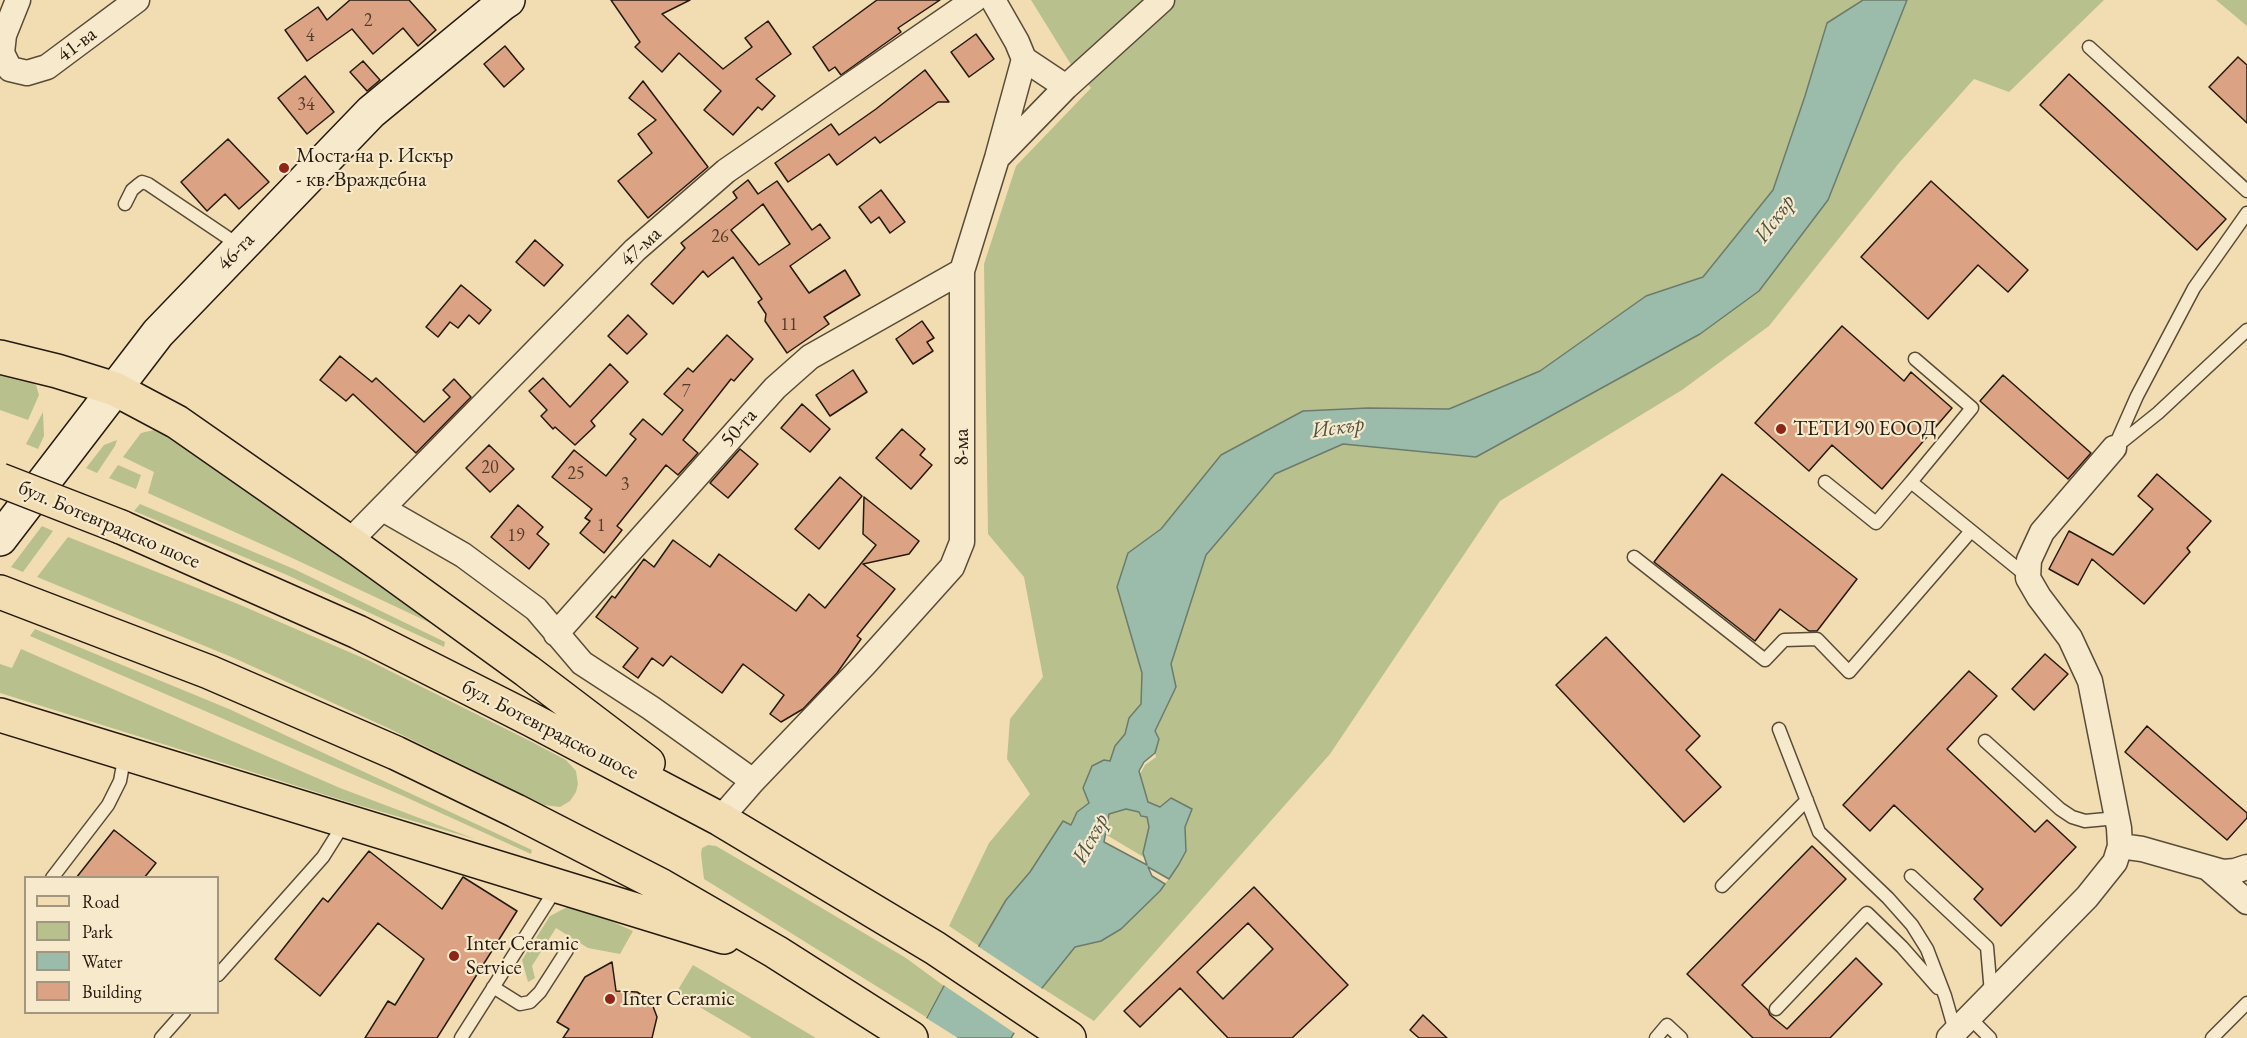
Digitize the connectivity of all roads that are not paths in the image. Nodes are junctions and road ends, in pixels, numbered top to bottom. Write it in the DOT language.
graph roads {
  1 [pos="18,0"];
  2 [pos="137,0"];
  3 [pos="508,0"];
  4 [pos="974,0"];
  5 [pos="993,0"];
  6 [pos="1162,0"];
  7 [pos="2089,47"];
  8 [pos="1024,59"];
  9 [pos="1066,87"];
  10 [pos="997,158"];
  11 [pos="2247,191"];
  12 [pos="124,204"];
  13 [pos="2247,213"];
  14 [pos="241,247"];
  15 [pos="962,272"];
  16 [pos="2247,330"];
  17 [pos="0,357"];
  18 [pos="1915,359"];
  19 [pos="115,389"];
  20 [pos="2115,448"];
  21 [pos="0,480"];
  22 [pos="1825,482"];
  23 [pos="1911,482"];
  24 [pos="383,508"];
  25 [pos="1971,531"];
  26 [pos="0,539"];
  27 [pos="349,542"];
  28 [pos="1634,557"];
  29 [pos="2028,578"];
  30 [pos="0,592"];
  31 [pos="556,634"];
  32 [pos="0,715"];
  33 [pos="1779,729"];
  34 [pos="1985,741"];
  35 [pos="125,752"];
  36 [pos="753,781"];
  37 [pos="1807,800"];
  38 [pos="2117,818"];
  39 [pos="720,819"];
  40 [pos="346,821"];
  41 [pos="2120,846"];
  42 [pos="2247,867"];
  43 [pos="2209,869"];
  44 [pos="54,876"];
  45 [pos="1911,876"];
  46 [pos="1722,886"];
  47 [pos="557,887"];
  48 [pos="2247,902"];
  49 [pos="567,950"];
  50 [pos="776,952"];
  51 [pos="219,974"];
  52 [pos="493,987"];
  53 [pos="1991,993"];
  54 [pos="1945,996"];
  55 [pos="2247,1003"];
  56 [pos="1776,1009"];
  57 [pos="182,1014"];
  58 [pos="1957,1028"];
  59 [pos="1063,1033"];
  60 [pos="161,1038"];
  61 [pos="461,1038"];
  62 [pos="911,1038"];
  63 [pos="1656,1038"];
  64 [pos="1681,1038"];
  65 [pos="1990,1038"];
  66 [pos="2212,1038"];
  1 -- 2 [label="street, 41-ва"];
  3 -- 14 [label="street, 46-та"];
  4 -- 24 [label="street, 47-ма"];
  5 -- 8 [label="street"];
  6 -- 9 [label="street"];
  7 -- 11 [label="lane"];
  8 -- 9 [label="street"];
  8 -- 10 [label="street, 8-ма"];
  9 -- 10 [label="street"];
  10 -- 15 [label="street, 8-ма"];
  12 -- 14 [label="lane"];
  13 -- 20 [label="lane"];
  14 -- 19 [label="street, 46-та"];
  15 -- 31 [label="street, 50-та"];
  15 -- 36 [label="street, 8-ма"];
  16 -- 20 [label="lane"];
  17 -- 19 [label="main road"];
  18 -- 23 [label="lane"];
  19 -- 26 [label="street, 46-та"];
  19 -- 27 [label="main road"];
  20 -- 29 [label="street"];
  21 -- 39 [label="main road, бул. Ботевградско шосе, bridge"];
  22 -- 23 [label="lane"];
  23 -- 25 [label="lane"];
  24 -- 27 [label="street, 47-ма"];
  24 -- 31 [label="street"];
  25 -- 28 [label="lane"];
  25 -- 29 [label="lane"];
  27 -- 39 [label="main road"];
  29 -- 38 [label="street"];
  30 -- 50 [label="main road"];
  31 -- 36 [label="street"];
  32 -- 35 [label="main road"];
  33 -- 37 [label="lane"];
  34 -- 38 [label="lane"];
  35 -- 40 [label="main road"];
  35 -- 44 [label="lane"];
  36 -- 39 [label="street, 8-ма"];
  37 -- 46 [label="lane"];
  37 -- 54 [label="lane"];
  38 -- 41 [label="street"];
  39 -- 59 [label="main road, бул. Ботевградско шосе"];
  40 -- 47 [label="main road"];
  40 -- 51 [label="lane"];
  41 -- 43 [label="street"];
  41 -- 53 [label="street"];
  42 -- 43 [label="street"];
  43 -- 48 [label="street"];
  45 -- 53 [label="lane"];
  47 -- 50 [label="main road"];
  47 -- 52 [label="lane"];
  49 -- 52 [label="lane"];
  50 -- 62 [label="main road"];
  52 -- 61 [label="lane"];
  53 -- 58 [label="street"];
  54 -- 56 [label="lane"];
  54 -- 58 [label="lane"];
  55 -- 66 [label="lane"];
  57 -- 60 [label="lane"];
  58 -- 65 [label="lane"];
  63 -- 64 [label="lane"];
}
